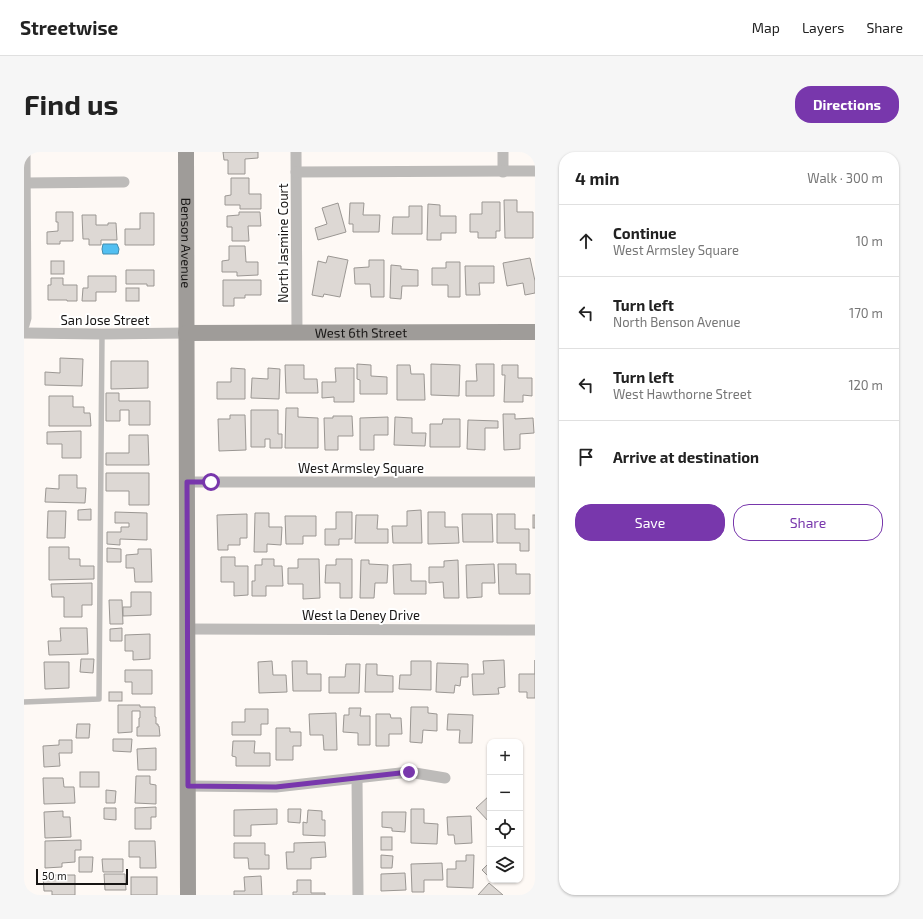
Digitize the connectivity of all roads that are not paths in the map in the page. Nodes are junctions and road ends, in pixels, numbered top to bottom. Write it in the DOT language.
graph roads {
  1 [pos="25,152"];
  2 [pos="186,152"];
  3 [pos="296,152"];
  4 [pos="503,152"];
  5 [pos="535,171"];
  6 [pos="296,172"];
  7 [pos="503,172"];
  8 [pos="124,182"];
  9 [pos="24,183"];
  10 [pos="24,325"];
  11 [pos="535,332"];
  12 [pos="24,333"];
  13 [pos="186,333"];
  14 [pos="297,333"];
  15 [pos="102,334"];
  16 [pos="187,482"];
  17 [pos="535,482"];
  18 [pos="188,629"];
  19 [pos="535,630"];
  20 [pos="24,702"];
  21 [pos="357,778"];
  22 [pos="445,778"];
  23 [pos="188,786"];
  24 [pos="188,895"];
  25 [pos="358,895"];
  1 -- 9 [label="street"];
  2 -- 13 [label="main road, Benson Avenue"];
  3 -- 6 [label="street, North Jasmine Court"];
  4 -- 7 [label="street"];
  5 -- 7 [label="street"];
  6 -- 7 [label="street"];
  6 -- 14 [label="street, North Jasmine Court"];
  8 -- 9 [label="street"];
  9 -- 10 [label="street"];
  11 -- 14 [label="main road, West 6th Street"];
  12 -- 15 [label="street, San Jose Street"];
  13 -- 14 [label="main road, West 6th Street"];
  13 -- 15 [label="street, San Jose Street"];
  13 -- 16 [label="main road, Benson Avenue"];
  15 -- 20 [label="lane"];
  16 -- 17 [label="street, West Armsley Square"];
  16 -- 18 [label="main road, Benson Avenue"];
  18 -- 19 [label="street, West la Deney Drive"];
  18 -- 23 [label="main road, Benson Avenue"];
  21 -- 22 [label="street"];
  21 -- 23 [label="street"];
  21 -- 25 [label="street"];
  23 -- 24 [label="main road, Benson Avenue"];
}
